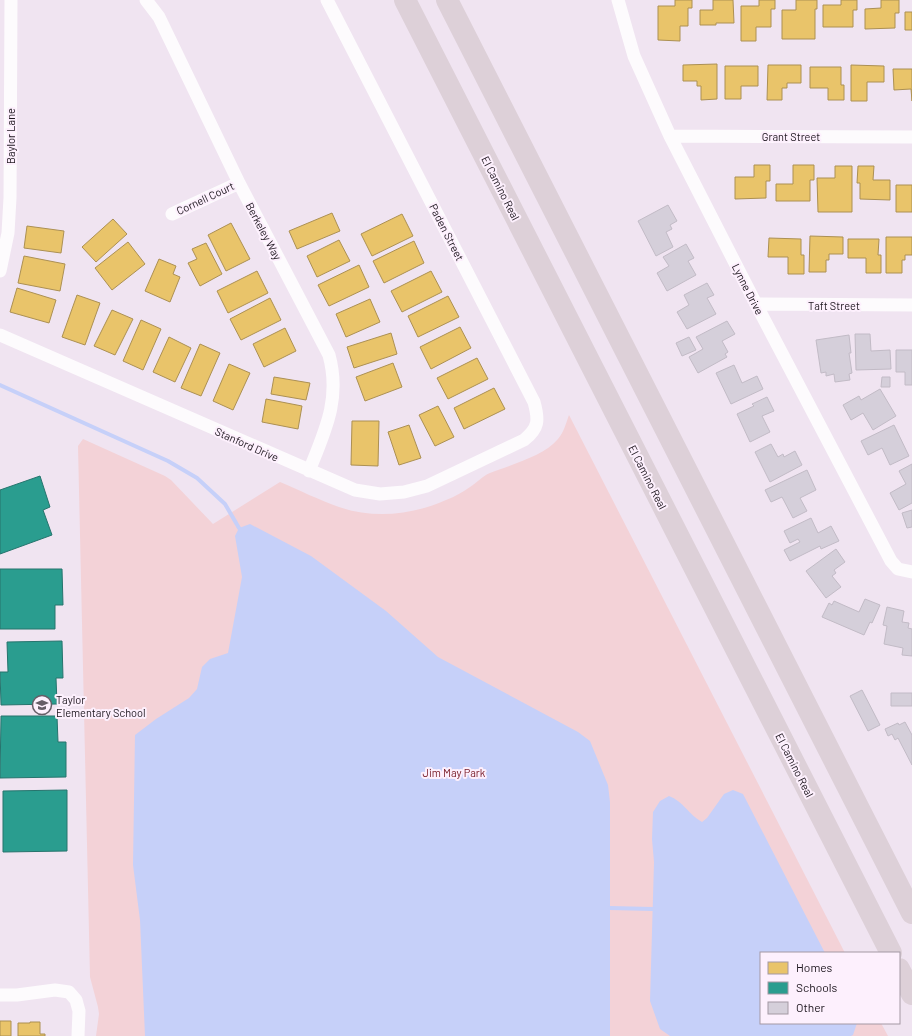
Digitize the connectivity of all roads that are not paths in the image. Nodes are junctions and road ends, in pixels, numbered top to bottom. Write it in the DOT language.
graph roads {
  1 [pos="11,0"];
  2 [pos="146,0"];
  3 [pos="327,0"];
  4 [pos="405,0"];
  5 [pos="447,0"];
  6 [pos="618,0"];
  7 [pos="670,136"];
  8 [pos="912,137"];
  9 [pos="239,183"];
  10 [pos="172,214"];
  11 [pos="0,271"];
  12 [pos="756,304"];
  13 [pos="912,305"];
  14 [pos="0,335"];
  15 [pos="499,451"];
  16 [pos="309,471"];
  17 [pos="912,572"];
  18 [pos="912,913"];
  19 [pos="890,952"];
  20 [pos="900,971"];
  21 [pos="912,994"];
  22 [pos="0,995"];
  23 [pos="78,1036"];
  1 -- 11 [label="street, Baylor Lane"];
  2 -- 9 [label="street, Berkeley Way"];
  3 -- 15 [label="street, Paden Street"];
  4 -- 19 [label="highway, El Camino Real"];
  5 -- 18 [label="highway"];
  6 -- 7 [label="street, Lynne Drive"];
  7 -- 8 [label="street, Grant Street"];
  7 -- 12 [label="street, Lynne Drive"];
  9 -- 10 [label="street, Cornell Court"];
  9 -- 16 [label="street, Berkeley Way"];
  12 -- 13 [label="street, Taft Street"];
  12 -- 17 [label="street, Lynne Drive"];
  14 -- 16 [label="street, Stanford Drive"];
  15 -- 16 [label="street, Stanford Drive"];
  20 -- 21 [label="highway"];
  22 -- 23 [label="street"];
}
